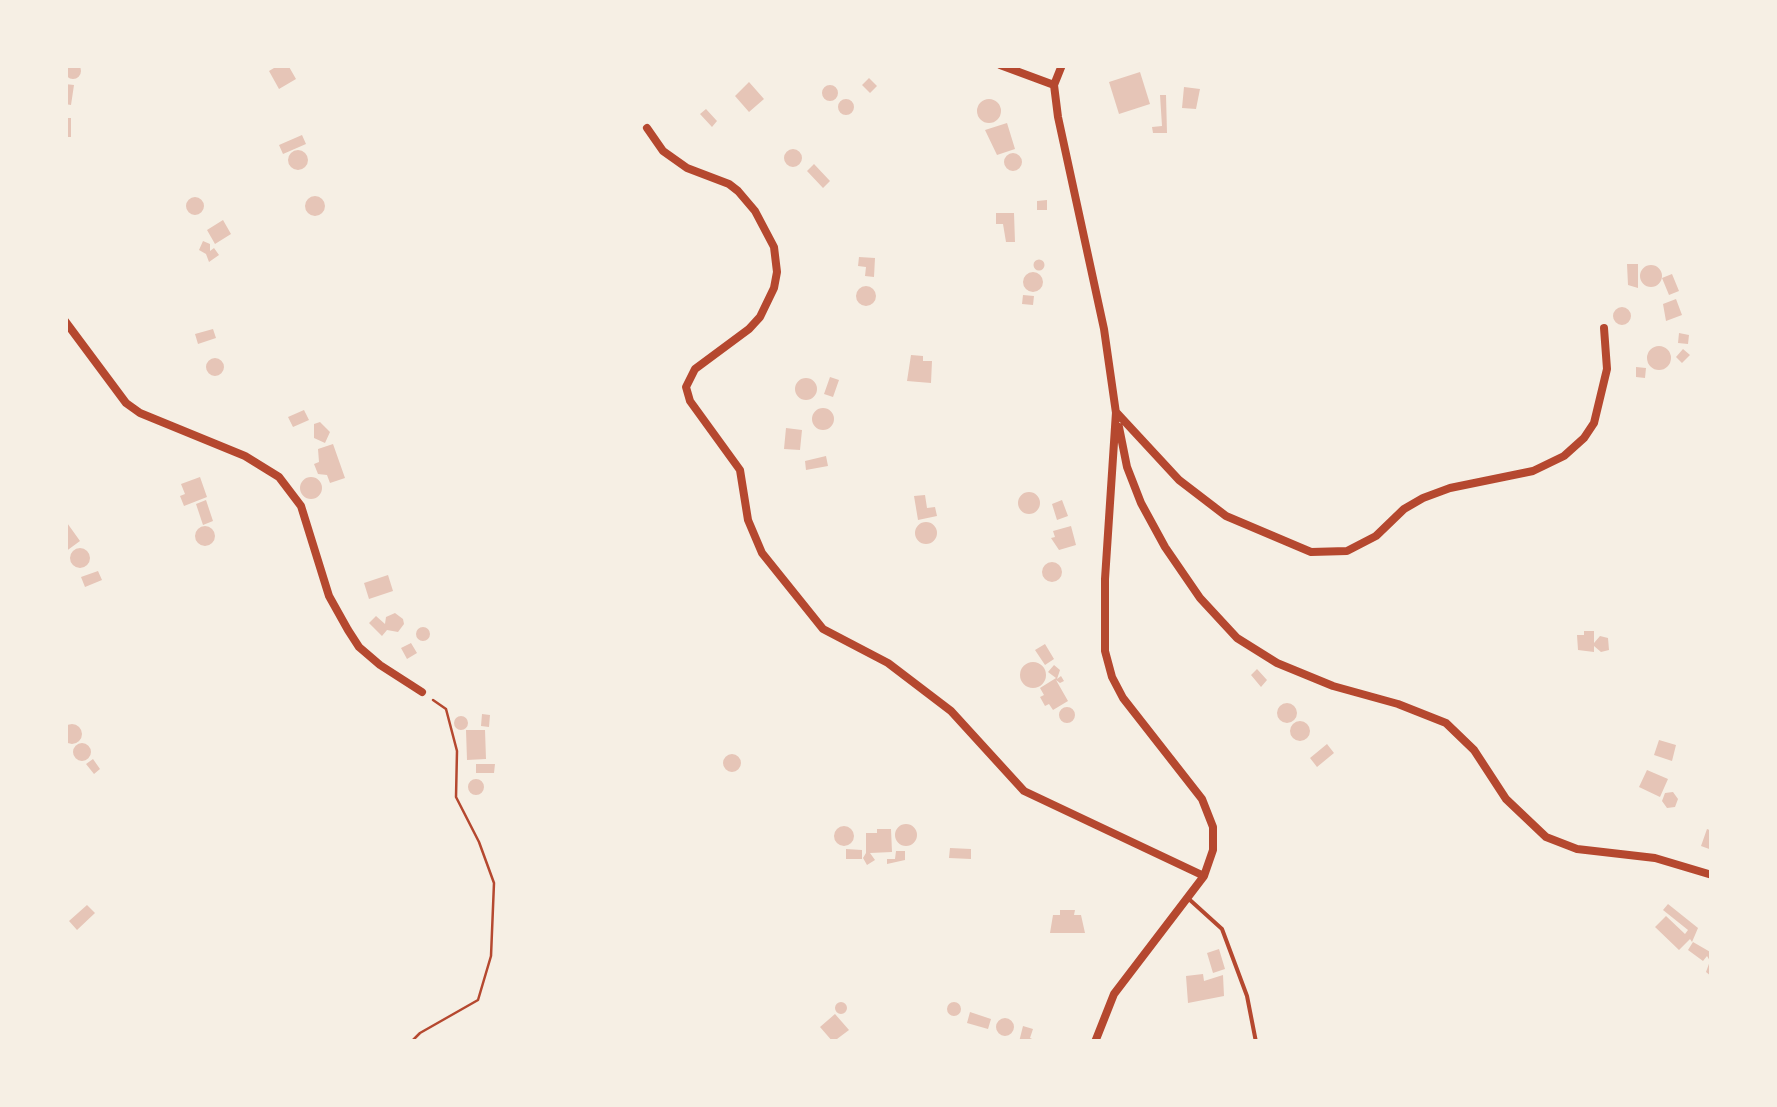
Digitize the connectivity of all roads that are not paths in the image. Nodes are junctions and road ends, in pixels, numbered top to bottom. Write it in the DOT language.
graph roads {
  1 [pos="1000,65"];
  2 [pos="1062,65"];
  3 [pos="1054,85"];
  4 [pos="647,128"];
  5 [pos="65,321"];
  6 [pos="1604,328"];
  7 [pos="1116,412"];
  8 [pos="422,692"];
  9 [pos="1712,875"];
  10 [pos="1204,876"];
  11 [pos="1186,897"];
  12 [pos="1095,1042"];
  13 [pos="1256,1042"];
  1 -- 3 [label="street"];
  2 -- 3 [label="street"];
  3 -- 7 [label="street"];
  4 -- 10 [label="street"];
  5 -- 8 [label="street"];
  6 -- 7 [label="street"];
  7 -- 9 [label="street"];
  7 -- 10 [label="street"];
  10 -- 11 [label="street"];
  11 -- 12 [label="street"];
  11 -- 13 [label="lane"];
}
